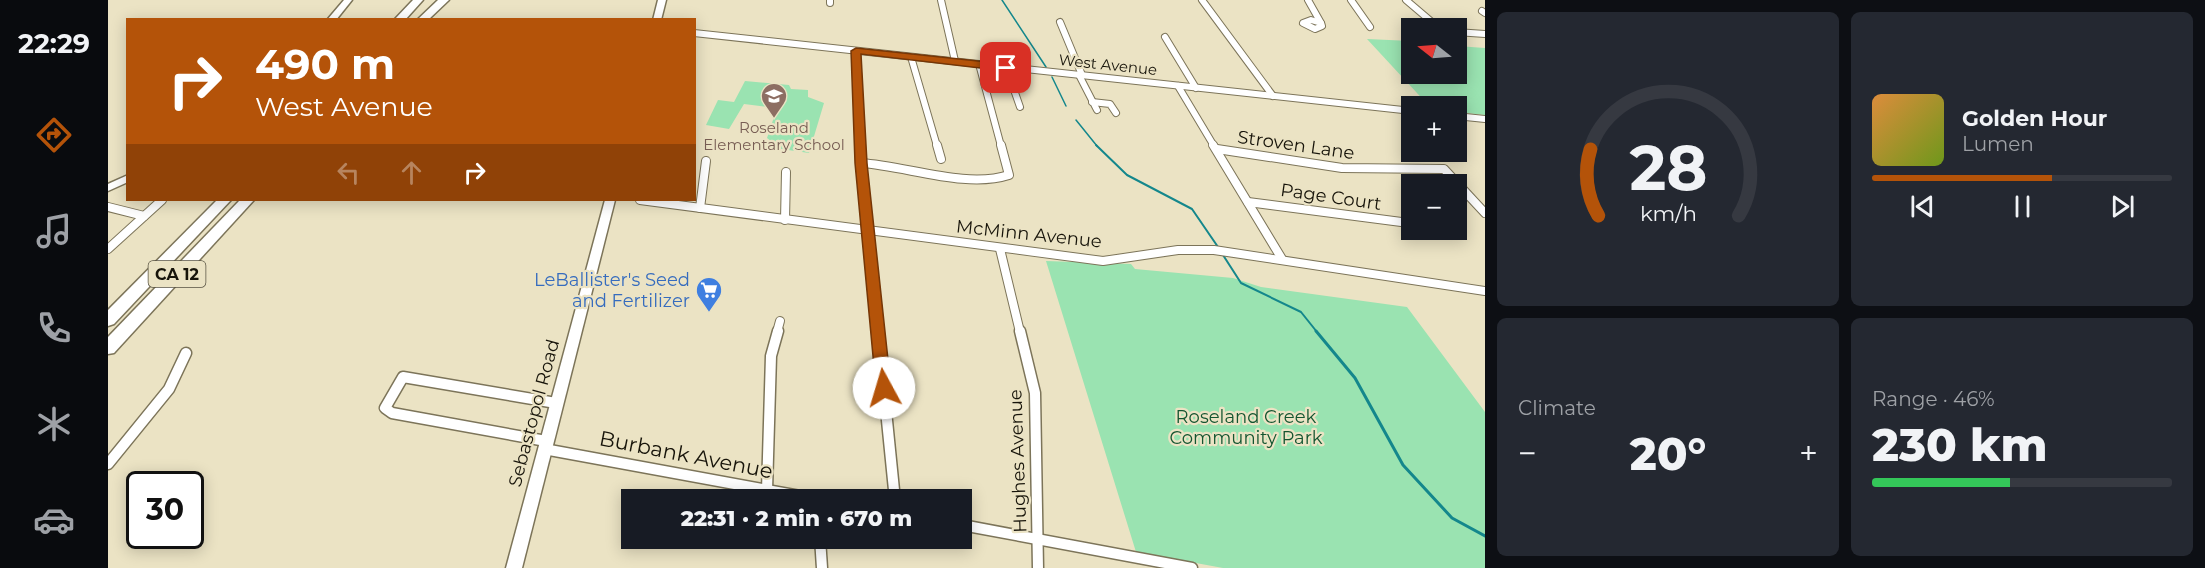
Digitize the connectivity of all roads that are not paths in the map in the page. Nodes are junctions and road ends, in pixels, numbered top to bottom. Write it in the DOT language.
graph roads {
  1 [pos="348,0"];
  2 [pos="410,0"];
  3 [pos="418,0"];
  4 [pos="434,0"];
  5 [pos="444,0"];
  6 [pos="662,0"];
  7 [pos="941,0"];
  8 [pos="1202,0"];
  9 [pos="1308,0"];
  10 [pos="1351,0"];
  11 [pos="1406,0"];
  12 [pos="333,18"];
  13 [pos="396,18"];
  14 [pos="401,18"];
  15 [pos="418,18"];
  16 [pos="424,18"];
  17 [pos="658,18"];
  18 [pos="1427,18"];
  19 [pos="1060,22"];
  20 [pos="1321,22"];
  21 [pos="1370,27"];
  22 [pos="696,33"];
  23 [pos="1467,33"];
  24 [pos="1485,34"];
  25 [pos="1165,36"];
  26 [pos="856,51"];
  27 [pos="911,57"];
  28 [pos="955,62"];
  29 [pos="979,64"];
  30 [pos="1006,68"];
  31 [pos="1080,75"];
  32 [pos="1178,86"];
  33 [pos="1196,88"];
  34 [pos="1273,96"];
  35 [pos="1092,102"];
  36 [pos="1020,106"];
  37 [pos="1097,110"];
  38 [pos="1401,110"];
  39 [pos="1116,113"];
  40 [pos="1467,117"];
  41 [pos="1485,119"];
  42 [pos="1216,149"];
  43 [pos="941,159"];
  44 [pos="706,161"];
  45 [pos="861,163"];
  46 [pos="786,172"];
  47 [pos="126,179"];
  48 [pos="108,188"];
  49 [pos="161,201"];
  50 [pos="223,201"];
  51 [pos="246,201"];
  52 [pos="610,201"];
  53 [pos="648,201"];
  54 [pos="1248,202"];
  55 [pos="108,207"];
  56 [pos="700,208"];
  57 [pos="1485,213"];
  58 [pos="144,216"];
  59 [pos="785,220"];
  60 [pos="1401,222"];
  61 [pos="868,231"];
  62 [pos="108,249"];
  63 [pos="1000,249"];
  64 [pos="1282,259"];
  65 [pos="1485,291"];
  66 [pos="108,320"];
  67 [pos="780,321"];
  68 [pos="108,348"];
  69 [pos="186,353"];
  70 [pos="556,403"];
  71 [pos="545,445"];
  72 [pos="108,464"];
  73 [pos="762,489"];
  74 [pos="767,489"];
  75 [pos="894,489"];
  76 [pos="972,527"];
  77 [pos="1038,539"];
  78 [pos="821,549"];
  79 [pos="514,568"];
  80 [pos="822,568"];
  81 [pos="1038,568"];
  82 [pos="1192,568"];
  1 -- 12 [label="main road"];
  2 -- 13 [label="highway"];
  3 -- 14 [label="highway"];
  4 -- 15 [label="highway"];
  5 -- 16 [label="highway"];
  6 -- 17 [label="main road"];
  7 -- 28 [label="street"];
  8 -- 34 [label="street"];
  9 -- 20 [label="street"];
  10 -- 21 [label="street"];
  11 -- 18 [label="street"];
  19 -- 31 [label="street"];
  22 -- 26 [label="street, West Avenue"];
  23 -- 24 [label="street"];
  25 -- 33 [label="street"];
  26 -- 27 [label="street, West Avenue"];
  26 -- 45 [label="street"];
  27 -- 28 [label="street, West Avenue"];
  27 -- 43 [label="street"];
  28 -- 29 [label="street, West Avenue"];
  29 -- 30 [label="street, West Avenue"];
  29 -- 45 [label="street"];
  30 -- 31 [label="street, West Avenue"];
  30 -- 36 [label="street"];
  31 -- 32 [label="street, West Avenue"];
  31 -- 35 [label="street"];
  32 -- 33 [label="street, West Avenue"];
  32 -- 42 [label="street"];
  33 -- 34 [label="street, West Avenue"];
  34 -- 38 [label="street, West Avenue"];
  35 -- 37 [label="street"];
  35 -- 39 [label="street"];
  40 -- 41 [label="street"];
  42 -- 54 [label="street"];
  42 -- 57 [label="street, Stroven Lane"];
  44 -- 56 [label="street"];
  45 -- 61 [label="street"];
  46 -- 59 [label="street"];
  47 -- 48 [label="main road"];
  49 -- 58 [label="street"];
  50 -- 66 [label="highway, CA 12"];
  51 -- 68 [label="highway, CA 12"];
  52 -- 70 [label="main road, Sebastopol Road"];
  53 -- 56 [label="street, McMinn Avenue"];
  54 -- 60 [label="street, Page Court"];
  54 -- 64 [label="street"];
  55 -- 58 [label="street"];
  56 -- 59 [label="street, McMinn Avenue"];
  58 -- 62 [label="street"];
  59 -- 61 [label="street, McMinn Avenue"];
  61 -- 63 [label="street, McMinn Avenue"];
  61 -- 75 [label="street"];
  63 -- 64 [label="street, McMinn Avenue"];
  63 -- 77 [label="street, Hughes Avenue"];
  64 -- 65 [label="street, McMinn Avenue"];
  67 -- 74 [label="street"];
  69 -- 72 [label="street"];
  70 -- 71 [label="main road, Sebastopol Road"];
  70 -- 71 [label="street, Burbank Avenue"];
  71 -- 73 [label="street, Burbank Avenue"];
  71 -- 79 [label="main road, Sebastopol Road"];
  76 -- 77 [label="street"];
  77 -- 81 [label="street, Hughes Avenue"];
  77 -- 82 [label="street"];
  78 -- 80 [label="street"];
}
